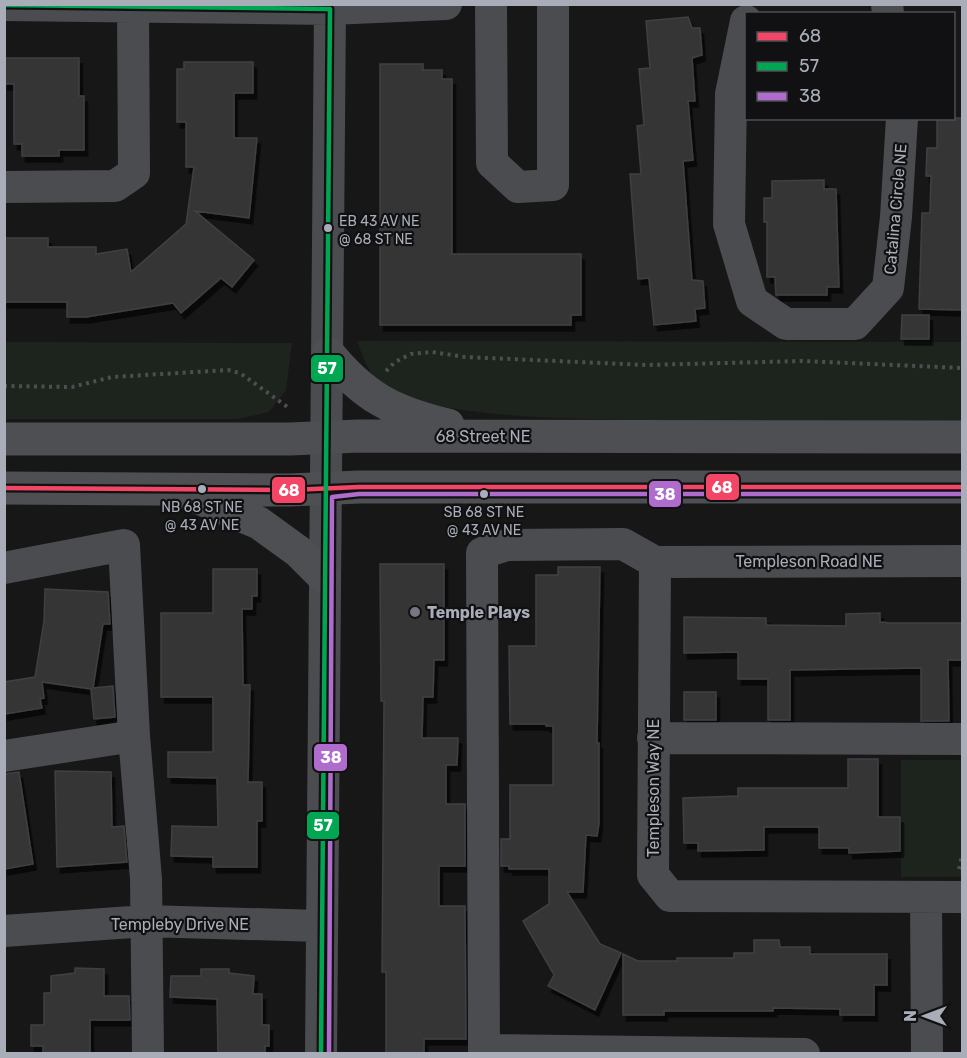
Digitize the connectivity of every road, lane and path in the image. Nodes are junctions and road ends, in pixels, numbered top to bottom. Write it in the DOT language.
graph roads {
  1 [pos="446,4"];
  2 [pos="491,4"];
  3 [pos="553,4"];
  4 [pos="4,5"];
  5 [pos="55,5"];
  6 [pos="133,7"];
  7 [pos="330,9"];
  8 [pos="745,30"];
  9 [pos="902,120"];
  10 [pos="4,187"];
  11 [pos="328,353"];
  12 [pos="963,368"];
  13 [pos="381,376"];
  14 [pos="4,386"];
  15 [pos="289,408"];
  16 [pos="500,436"];
  17 [pos="963,437"];
  18 [pos="326,438"];
  19 [pos="4,439"];
  20 [pos="173,487"];
  21 [pos="963,487"];
  22 [pos="4,488"];
  23 [pos="325,490"];
  24 [pos="963,561"];
  25 [pos="655,562"];
  26 [pos="4,568"];
  27 [pos="324,577"];
  28 [pos="134,736"];
  29 [pos="653,738"];
  30 [pos="963,739"];
  31 [pos="4,756"];
  32 [pos="926,897"];
  33 [pos="963,897"];
  34 [pos="146,921"];
  35 [pos="320,926"];
  36 [pos="4,931"];
  37 [pos="484,1052"];
  38 [pos="148,1053"];
  39 [pos="321,1053"];
  40 [pos="804,1053"];
  41 [pos="927,1053"];
  1 -- 7 [label="street"];
  2 -- 3 [label="street"];
  4 -- 5 [label="street"];
  5 -- 6 [label="street"];
  6 -- 7 [label="street"];
  6 -- 10 [label="street"];
  7 -- 11 [label="street"];
  8 -- 9 [label="street, Catalina Circle NE"];
  11 -- 16 [label="main road"];
  11 -- 18 [label="street"];
  12 -- 13 [label="path"];
  14 -- 15 [label="path"];
  16 -- 17 [label="main road, 68 Street NE"];
  16 -- 18 [label="main road, 68 Street NE"];
  18 -- 19 [label="main road, 68 Street NE"];
  18 -- 23 [label="street"];
  20 -- 22 [label="main road"];
  20 -- 23 [label="main road"];
  20 -- 27 [label="main road"];
  21 -- 23 [label="main road"];
  23 -- 27 [label="street"];
  24 -- 25 [label="street, Templeson Road NE"];
  25 -- 29 [label="street, Templeson Way NE"];
  25 -- 37 [label="street"];
  26 -- 28 [label="street"];
  27 -- 35 [label="street"];
  28 -- 31 [label="street"];
  28 -- 34 [label="street"];
  29 -- 30 [label="street"];
  29 -- 32 [label="street, Templeson Way NE"];
  32 -- 33 [label="street, Templeson Way NE"];
  32 -- 41 [label="street"];
  34 -- 35 [label="street, Templeby Drive NE"];
  34 -- 36 [label="street, Templeby Drive NE"];
  34 -- 38 [label="street"];
  35 -- 39 [label="street"];
  37 -- 40 [label="street"];
}
